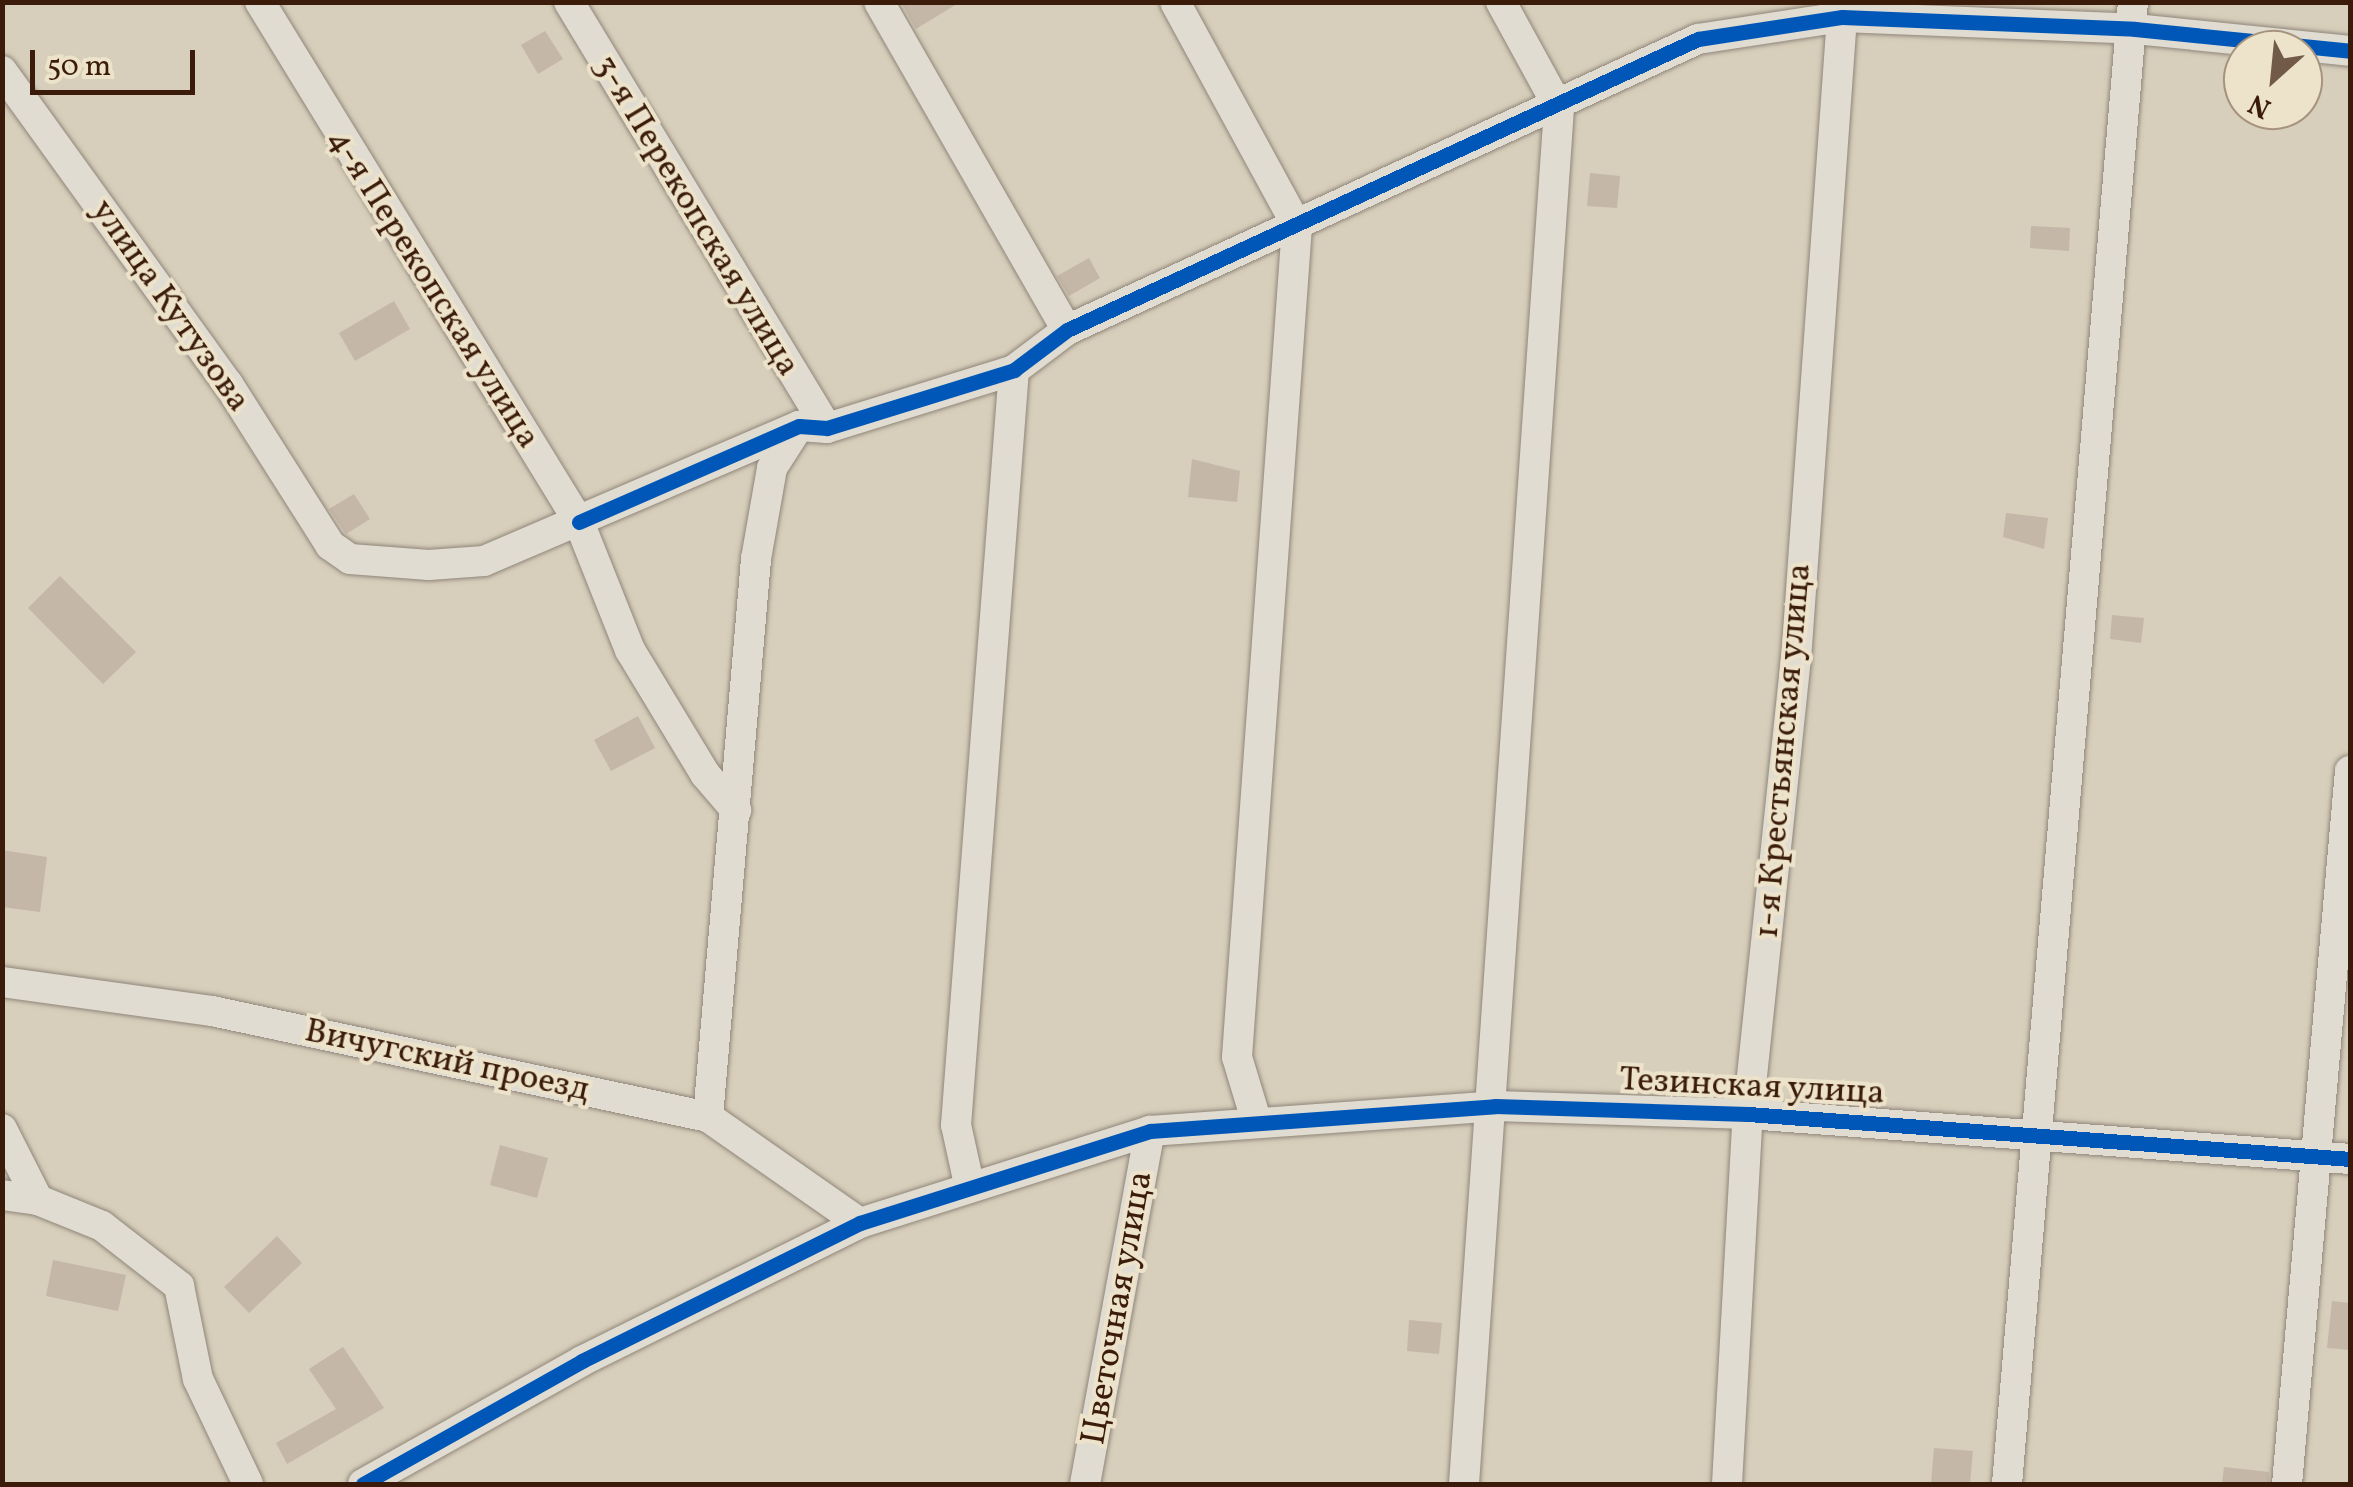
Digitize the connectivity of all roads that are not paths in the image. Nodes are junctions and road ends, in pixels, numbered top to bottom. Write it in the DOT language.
graph roads {
  1 [pos="260,2"];
  2 [pos="569,2"];
  3 [pos="879,2"];
  4 [pos="1175,2"];
  5 [pos="1501,2"];
  6 [pos="1838,10"];
  7 [pos="2134,16"];
  8 [pos="2350,51"];
  9 [pos="2,71"];
  10 [pos="1560,108"];
  11 [pos="1297,226"];
  12 [pos="1067,330"];
  13 [pos="1014,370"];
  14 [pos="813,427"];
  15 [pos="579,522"];
  16 [pos="2350,771"];
  17 [pos="736,810"];
  18 [pos="2,982"];
  19 [pos="1495,1106"];
  20 [pos="1748,1114"];
  21 [pos="708,1117"];
  22 [pos="1256,1120"];
  23 [pos="2,1129"];
  24 [pos="1150,1131"];
  25 [pos="2036,1133"];
  26 [pos="2318,1157"];
  27 [pos="2350,1160"];
  28 [pos="969,1184"];
  29 [pos="2,1196"];
  30 [pos="38,1200"];
  31 [pos="860,1224"];
  32 [pos="248,1484"];
  33 [pos="363,1484"];
  34 [pos="1085,1484"];
  35 [pos="1464,1484"];
  36 [pos="1727,1484"];
  37 [pos="2006,1484"];
  38 [pos="2287,1484"];
  1 -- 15 [label="street, 4-я Перекопская улица"];
  2 -- 14 [label="street, 3-я Перекопская улица"];
  3 -- 12 [label="street"];
  4 -- 11 [label="street"];
  5 -- 10 [label="street"];
  6 -- 7 [label="street"];
  6 -- 10 [label="street"];
  6 -- 20 [label="street, 1-я Крестьянская улица"];
  7 -- 8 [label="street"];
  7 -- 25 [label="street"];
  9 -- 15 [label="street, улица Кутузова"];
  10 -- 11 [label="street"];
  10 -- 19 [label="street"];
  11 -- 12 [label="street"];
  11 -- 22 [label="street"];
  12 -- 13 [label="street"];
  13 -- 14 [label="street"];
  13 -- 28 [label="street"];
  14 -- 15 [label="street"];
  14 -- 17 [label="street"];
  15 -- 17 [label="street, 4-я Перекопская улица"];
  16 -- 26 [label="street"];
  17 -- 21 [label="street"];
  18 -- 21 [label="street, Вичугский проезд"];
  19 -- 20 [label="street, Тезинская улица"];
  19 -- 22 [label="street, Тезинская улица"];
  19 -- 35 [label="street"];
  20 -- 25 [label="street, Тезинская улица"];
  20 -- 36 [label="street, 1-я Крестьянская улица"];
  21 -- 31 [label="street, Вичугский проезд"];
  22 -- 24 [label="street, Тезинская улица"];
  23 -- 30 [label="street"];
  24 -- 28 [label="street, Тезинская улица"];
  24 -- 34 [label="street, Цветочная улица"];
  25 -- 26 [label="street, Тезинская улица"];
  25 -- 37 [label="street"];
  26 -- 27 [label="street, Тезинская улица"];
  26 -- 38 [label="street"];
  28 -- 31 [label="street, Тезинская улица"];
  29 -- 30 [label="street"];
  30 -- 32 [label="street"];
  31 -- 33 [label="street, Тезинская улица"];
}
